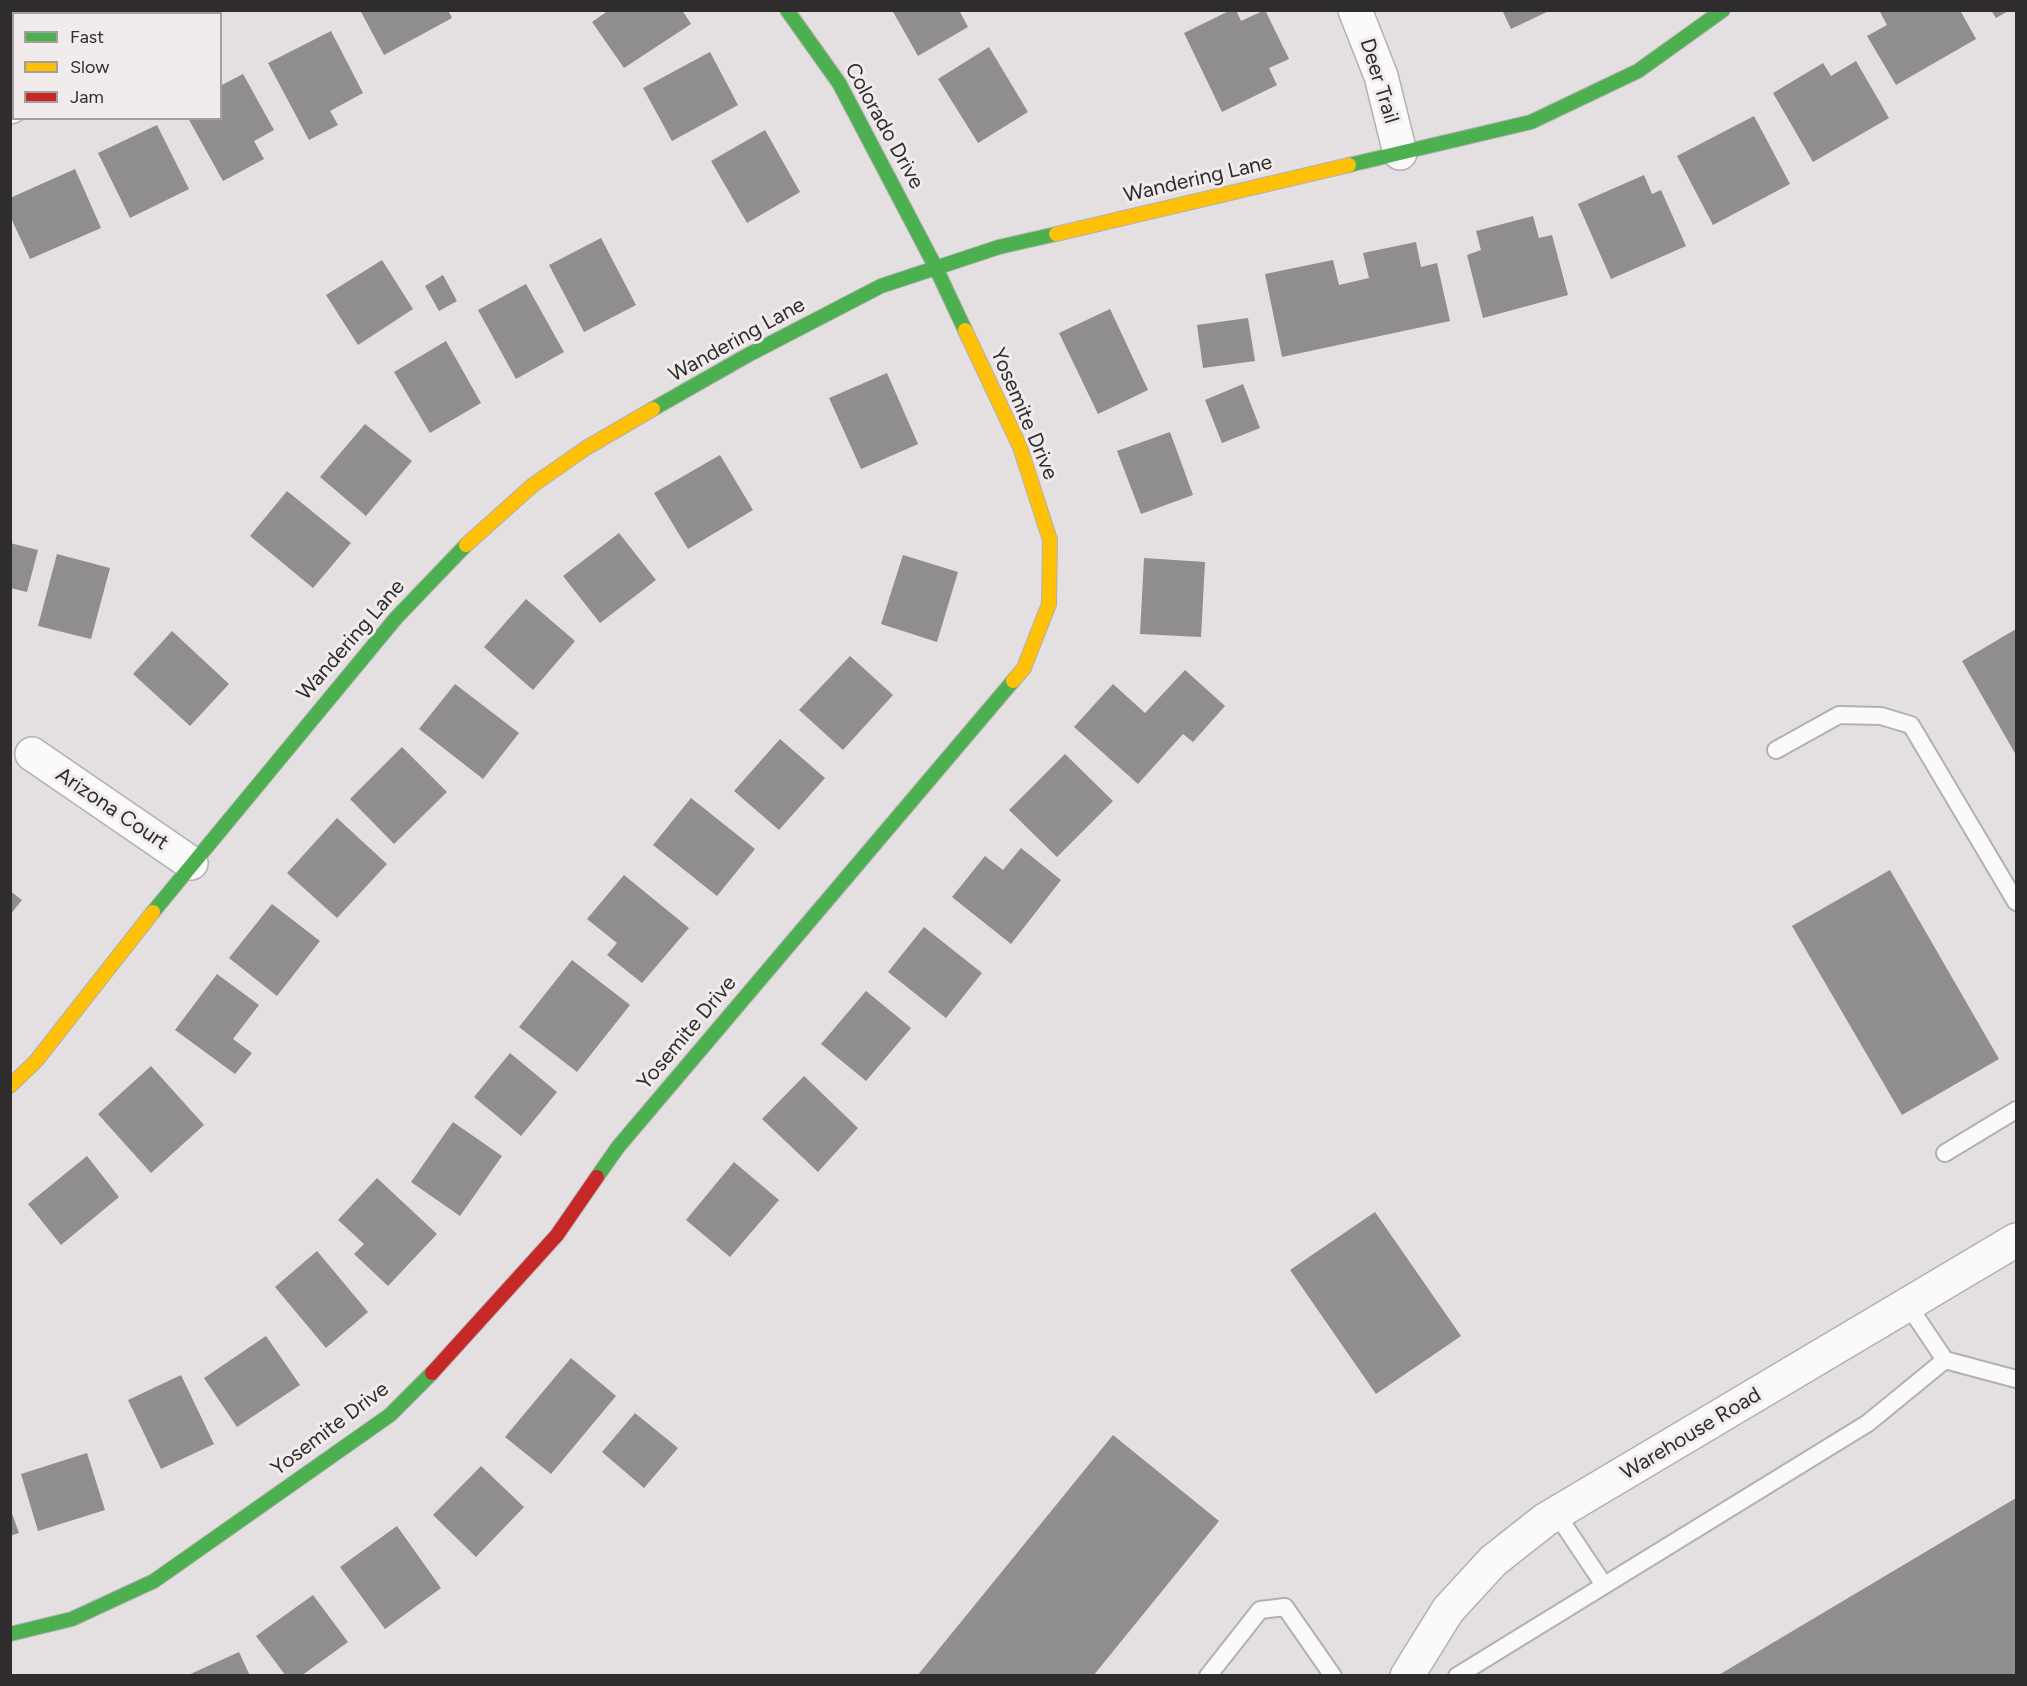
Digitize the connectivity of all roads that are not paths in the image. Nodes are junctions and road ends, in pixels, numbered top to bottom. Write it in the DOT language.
graph roads {
  1 [pos="787,10"];
  2 [pos="1355,10"];
  3 [pos="1723,10"];
  4 [pos="1400,153"];
  5 [pos="935,266"];
  6 [pos="1776,750"];
  7 [pos="32,754"];
  8 [pos="192,863"];
  9 [pos="2016,903"];
  10 [pos="10,1086"];
  11 [pos="2016,1110"];
  12 [pos="1945,1153"];
  13 [pos="2016,1240"];
  14 [pos="1908,1305"];
  15 [pos="1945,1360"];
  16 [pos="2016,1379"];
  17 [pos="1556,1513"];
  18 [pos="1604,1585"];
  19 [pos="10,1634"];
  20 [pos="1208,1676"];
  21 [pos="1333,1676"];
  22 [pos="1407,1676"];
  23 [pos="1457,1676"];
  1 -- 5 [label="street, Colorado Drive"];
  2 -- 4 [label="street, Deer Trail"];
  3 -- 4 [label="street, Wandering Lane"];
  4 -- 5 [label="street, Wandering Lane"];
  5 -- 8 [label="street, Wandering Lane"];
  5 -- 19 [label="street, Yosemite Drive"];
  6 -- 9 [label="lane"];
  7 -- 8 [label="street, Arizona Court"];
  8 -- 10 [label="street, Wandering Lane"];
  11 -- 12 [label="lane"];
  13 -- 14 [label="street, Warehouse Road"];
  14 -- 15 [label="lane"];
  14 -- 17 [label="street, Warehouse Road"];
  15 -- 16 [label="lane"];
  15 -- 18 [label="lane"];
  17 -- 18 [label="lane"];
  17 -- 22 [label="street, Warehouse Road"];
  18 -- 23 [label="lane"];
  20 -- 21 [label="lane"];
}
